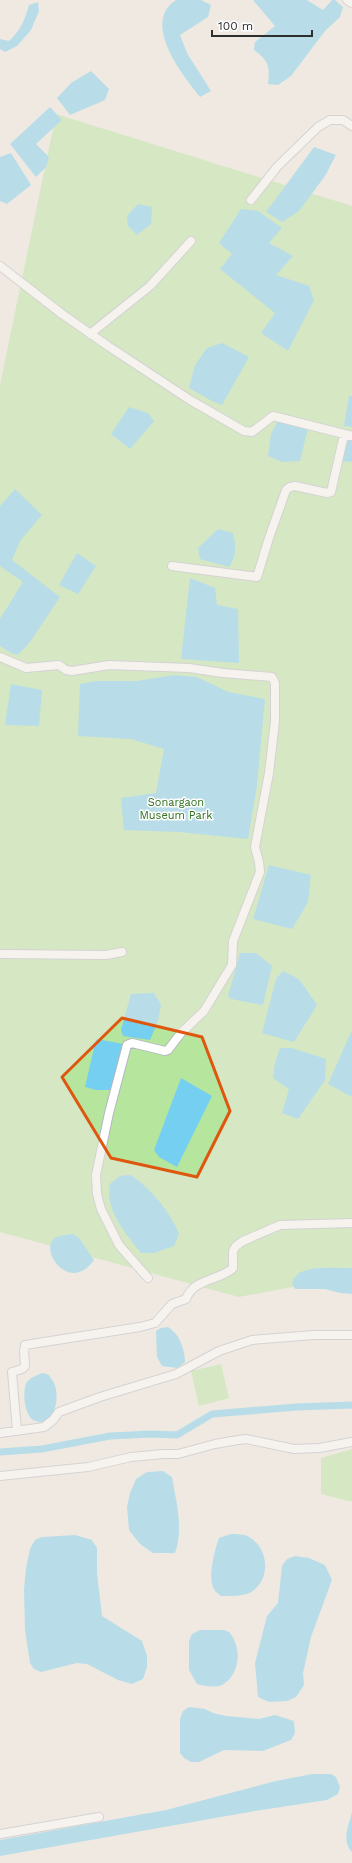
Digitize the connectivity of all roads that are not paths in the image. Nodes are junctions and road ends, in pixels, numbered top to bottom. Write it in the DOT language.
graph roads {
  1 [pos="347,0"];
  2 [pos="352,2"];
  3 [pos="352,126"];
  4 [pos="251,200"];
  5 [pos="191,241"];
  6 [pos="0,266"];
  7 [pos="90,334"];
  8 [pos="348,435"];
  9 [pos="172,566"];
  10 [pos="0,657"];
  11 [pos="122,952"];
  12 [pos="0,954"];
  13 [pos="352,1223"];
  14 [pos="148,1278"];
  15 [pos="352,1335"];
  16 [pos="17,1431"];
  17 [pos="0,1432"];
  18 [pos="352,1442"];
  19 [pos="0,1476"];
  20 [pos="100,1817"];
  21 [pos="0,1834"];
  1 -- 2 [label="street"];
  3 -- 4 [label="street"];
  5 -- 7 [label="street"];
  6 -- 7 [label="street"];
  7 -- 8 [label="street"];
  8 -- 9 [label="street"];
  10 -- 14 [label="street"];
  11 -- 12 [label="street"];
  13 -- 16 [label="street"];
  15 -- 16 [label="street"];
  16 -- 17 [label="street"];
  18 -- 19 [label="street"];
  20 -- 21 [label="street"];
}
